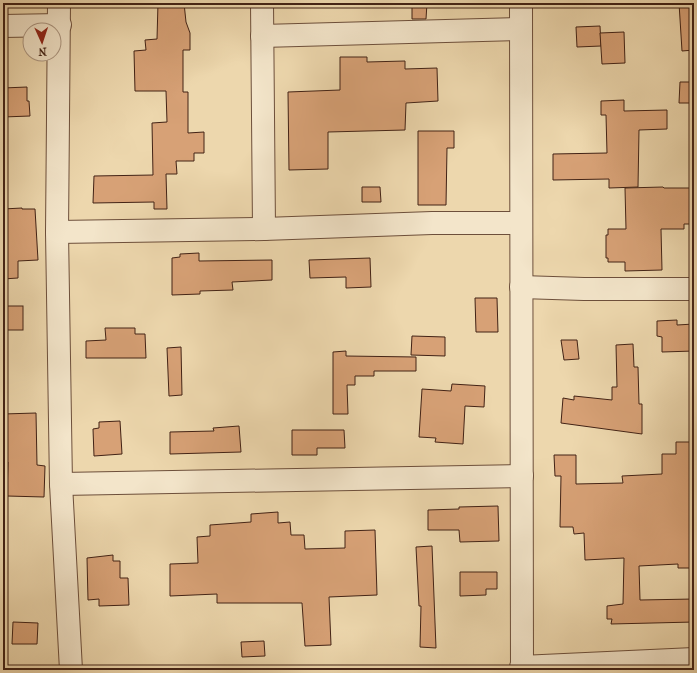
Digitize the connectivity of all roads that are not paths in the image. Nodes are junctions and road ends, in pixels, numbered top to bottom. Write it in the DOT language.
graph roads {
  1 [pos="59,3"];
  2 [pos="262,3"];
  3 [pos="521,3"];
  4 [pos="60,22"];
  5 [pos="3,26"];
  6 [pos="22,26"];
  7 [pos="520,29"];
  8 [pos="262,36"];
  9 [pos="59,62"];
  10 [pos="520,224"];
  11 [pos="264,229"];
  12 [pos="57,232"];
  13 [pos="521,287"];
  14 [pos="694,288"];
  15 [pos="522,476"];
  16 [pos="61,484"];
  17 [pos="694,660"];
  18 [pos="522,669"];
  19 [pos="71,670"];
  1 -- 4 [label="street"];
  2 -- 8 [label="street"];
  3 -- 7 [label="street"];
  5 -- 6 [label="street"];
  7 -- 8 [label="street"];
  7 -- 10 [label="street"];
  8 -- 11 [label="street"];
  9 -- 12 [label="street"];
  10 -- 11 [label="street"];
  10 -- 13 [label="street"];
  11 -- 12 [label="street"];
  12 -- 16 [label="street"];
  13 -- 14 [label="street"];
  13 -- 15 [label="street"];
  15 -- 16 [label="street"];
  15 -- 18 [label="street"];
  16 -- 19 [label="street"];
  17 -- 18 [label="street"];
}
